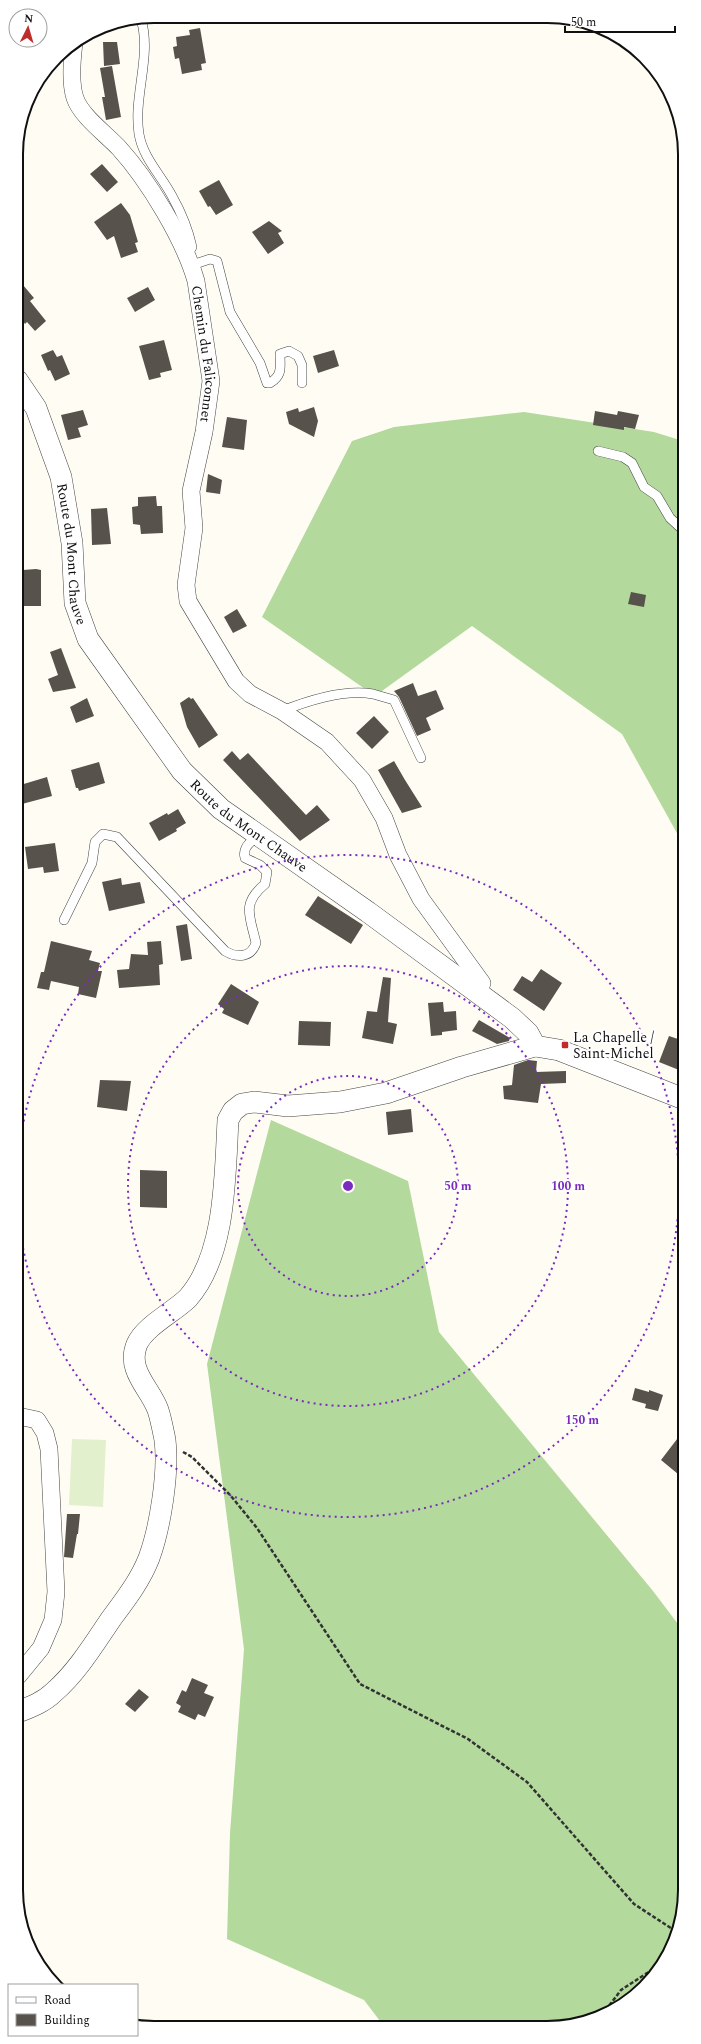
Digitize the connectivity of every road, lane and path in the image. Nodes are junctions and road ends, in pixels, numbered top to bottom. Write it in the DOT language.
graph roads {
  1 [pos="142,24"];
  2 [pos="74,51"];
  3 [pos="189,260"];
  4 [pos="302,383"];
  5 [pos="23,389"];
  6 [pos="598,451"];
  7 [pos="678,525"];
  8 [pos="282,711"];
  9 [pos="421,758"];
  10 [pos="258,835"];
  11 [pos="64,920"];
  12 [pos="479,992"];
  13 [pos="535,1046"];
  14 [pos="678,1097"];
  15 [pos="23,1417"];
  16 [pos="165,1440"];
  17 [pos="23,1670"];
  18 [pos="23,1710"];
  19 [pos="672,1929"];
  20 [pos="648,1972"];
  21 [pos="611,2004"];
  1 -- 3 [label="lane"];
  2 -- 3 [label="street, Chemin du Faliconnet"];
  3 -- 4 [label="lane"];
  3 -- 8 [label="street, Chemin du Faliconnet"];
  5 -- 10 [label="street, Route du Mont Chauve"];
  6 -- 7 [label="lane"];
  8 -- 9 [label="lane"];
  8 -- 12 [label="street, Chemin du Faliconnet"];
  10 -- 11 [label="lane"];
  10 -- 12 [label="street, Route du Mont Chauve"];
  12 -- 13 [label="street, Route du Mont Chauve"];
  13 -- 14 [label="street"];
  13 -- 16 [label="street"];
  15 -- 17 [label="street"];
  16 -- 18 [label="street"];
  16 -- 19 [label="path"];
  20 -- 21 [label="path"];
}
